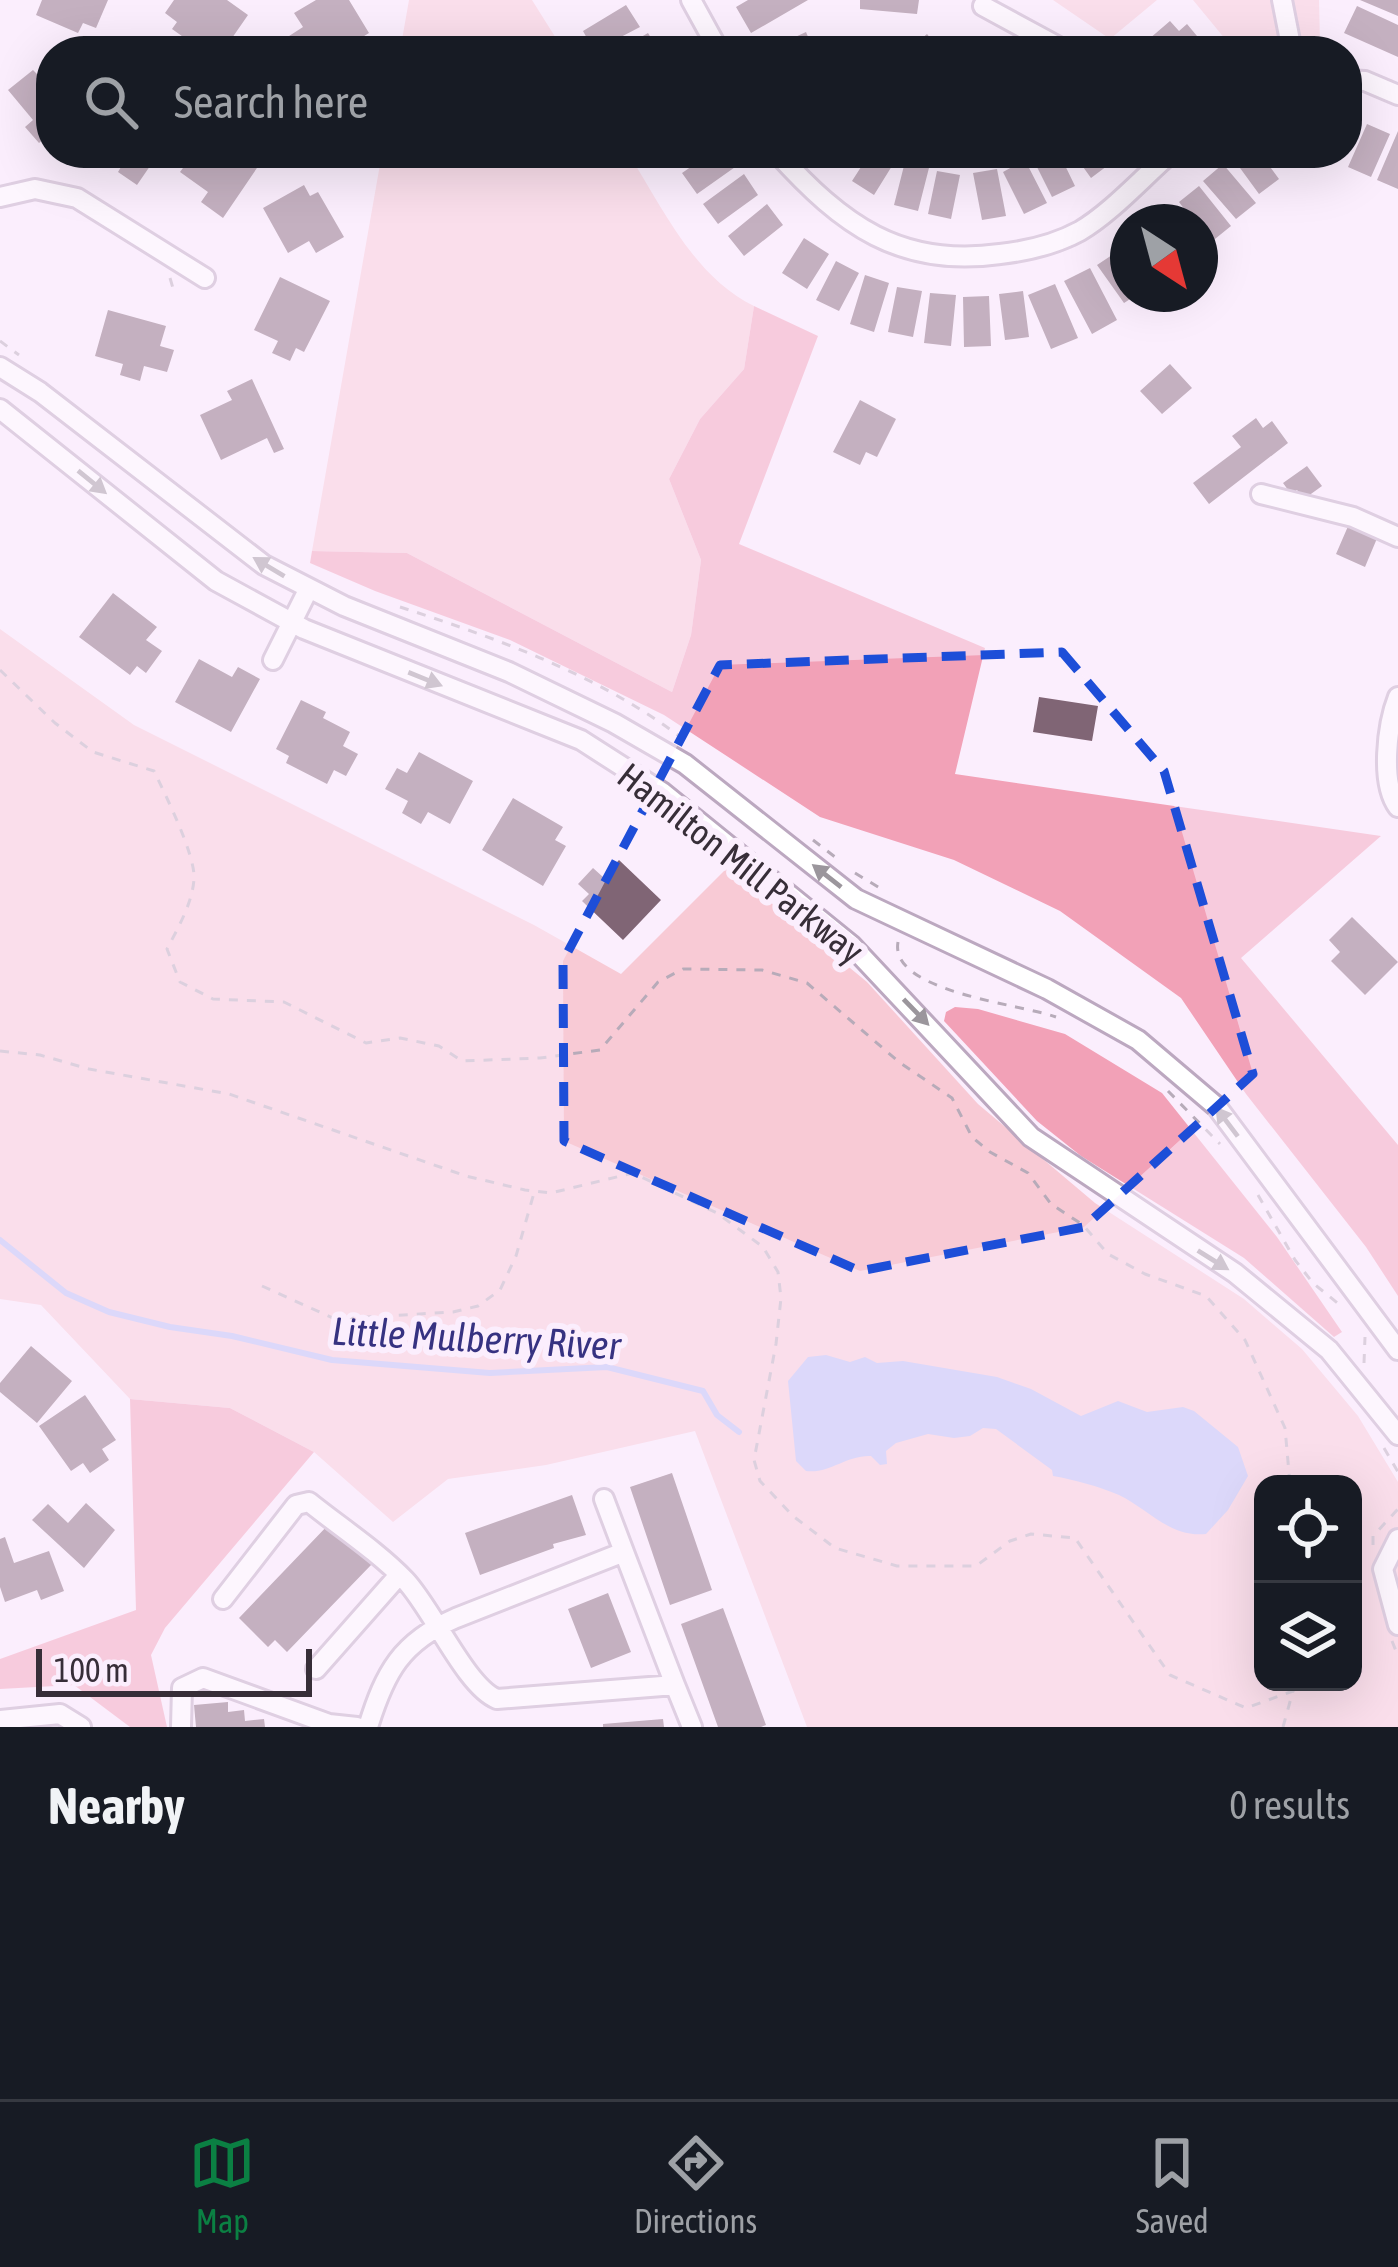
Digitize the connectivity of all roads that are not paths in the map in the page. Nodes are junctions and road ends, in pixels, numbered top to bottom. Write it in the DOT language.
graph roads {
  1 [pos="692,0"];
  2 [pos="1282,0"];
  3 [pos="983,6"];
  4 [pos="711,36"];
  5 [pos="1038,36"];
  6 [pos="1289,36"];
  7 [pos="1362,81"];
  8 [pos="1398,95"];
  9 [pos="791,168"];
  10 [pos="1151,168"];
  11 [pos="0,197"];
  12 [pos="205,278"];
  13 [pos="0,367"];
  14 [pos="0,410"];
  15 [pos="1261,494"];
  16 [pos="1398,537"];
  17 [pos="309,588"];
  18 [pos="292,622"];
  19 [pos="273,659"];
  20 [pos="1398,698"];
  21 [pos="1398,807"];
  22 [pos="1398,1350"];
  23 [pos="1398,1435"];
  24 [pos="604,1499"];
  25 [pos="1398,1538"];
  26 [pos="624,1552"];
  27 [pos="399,1575"];
  28 [pos="223,1599"];
  29 [pos="1398,1624"];
  30 [pos="438,1626"];
  31 [pos="316,1669"];
  32 [pos="675,1684"];
  33 [pos="0,1720"];
  34 [pos="305,1720"];
  35 [pos="81,1727"];
  36 [pos="181,1727"];
  37 [pos="357,1727"];
  38 [pos="368,1727"];
  39 [pos="692,1727"];
  1 -- 4 [label="street"];
  2 -- 6 [label="street"];
  3 -- 5 [label="street"];
  7 -- 8 [label="street"];
  9 -- 10 [label="street"];
  11 -- 12 [label="street"];
  17 -- 13 [label="street, Hamilton Mill Parkway, one-way"];
  14 -- 18 [label="street, Hamilton Mill Parkway, one-way"];
  15 -- 16 [label="street"];
  17 -- 18 [label="street"];
  22 -- 17 [label="street, Hamilton Mill Parkway, one-way"];
  18 -- 19 [label="street"];
  18 -- 23 [label="street, Hamilton Mill Parkway, one-way"];
  20 -- 21 [label="street"];
  24 -- 26 [label="street"];
  25 -- 29 [label="street"];
  26 -- 30 [label="street"];
  26 -- 32 [label="street"];
  27 -- 28 [label="street"];
  27 -- 30 [label="street"];
  27 -- 31 [label="street"];
  30 -- 32 [label="street"];
  30 -- 38 [label="street"];
  32 -- 39 [label="street"];
  33 -- 35 [label="street"];
  34 -- 36 [label="street"];
  34 -- 37 [label="street"];
}
